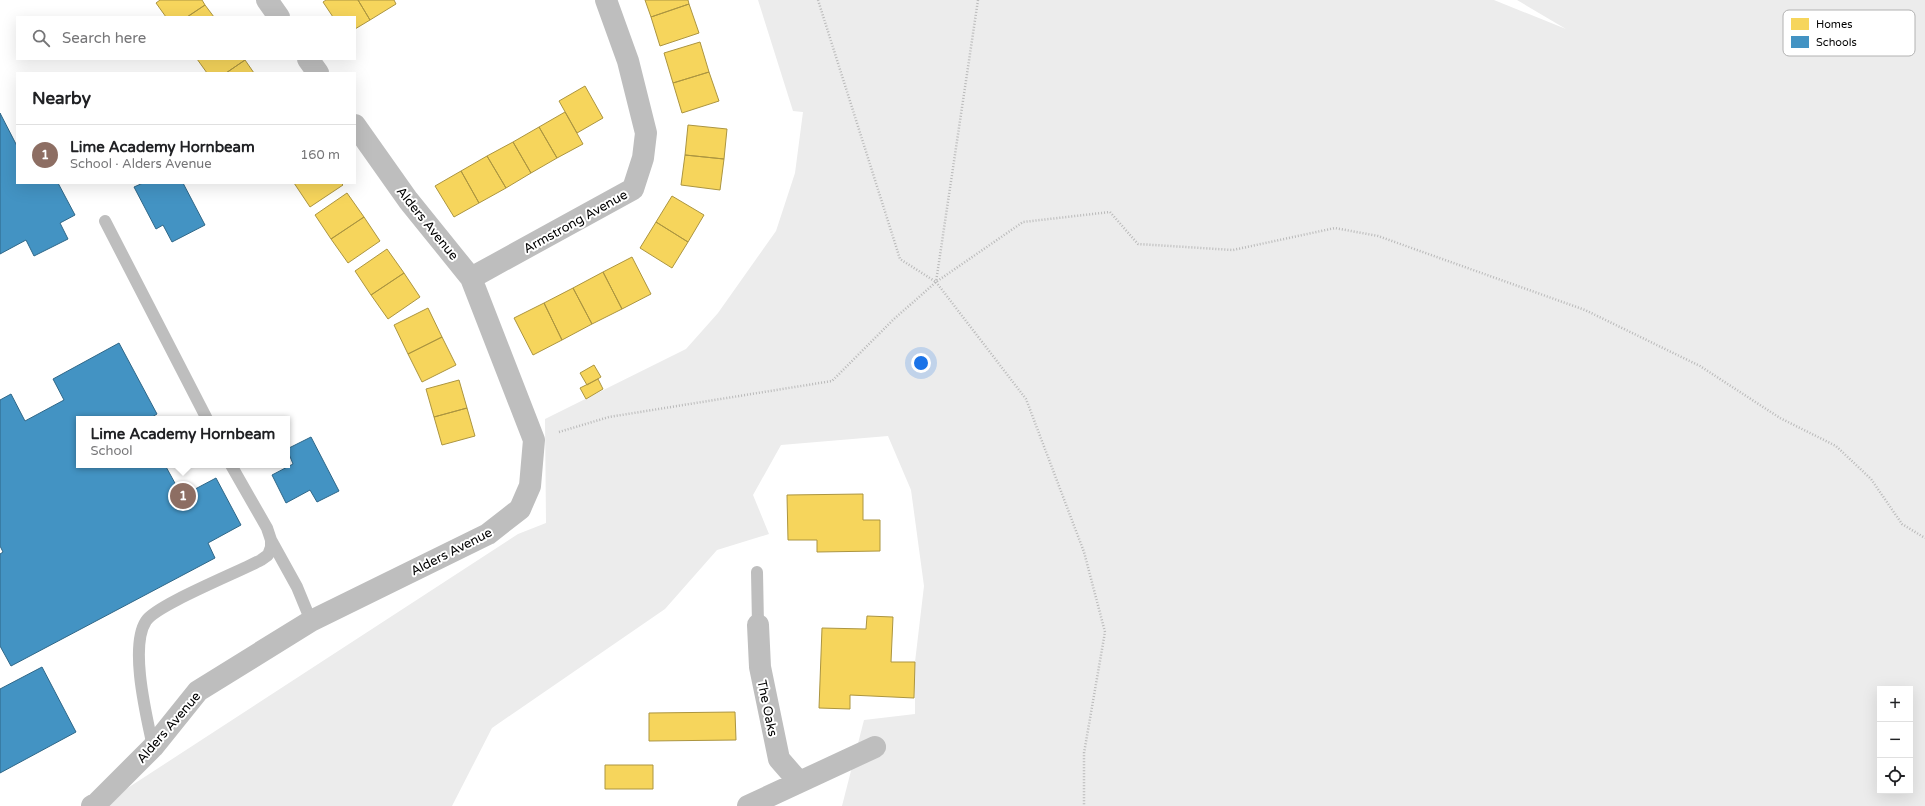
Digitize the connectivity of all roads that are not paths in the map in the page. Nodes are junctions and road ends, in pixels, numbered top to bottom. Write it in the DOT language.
graph roads {
  1 [pos="267,0"];
  2 [pos="606,0"];
  3 [pos="278,16"];
  4 [pos="309,60"];
  5 [pos="317,72"];
  6 [pos="356,126"];
  7 [pos="105,221"];
  8 [pos="471,278"];
  9 [pos="205,416"];
  10 [pos="233,468"];
  11 [pos="271,540"];
  12 [pos="757,572"];
  13 [pos="311,621"];
  14 [pos="758,625"];
  15 [pos="153,747"];
  16 [pos="875,747"];
  17 [pos="799,782"];
  18 [pos="92,806"];
  19 [pos="748,806"];
  1 -- 3 [label="street"];
  2 -- 8 [label="street, Armstrong Avenue"];
  4 -- 5 [label="street"];
  6 -- 8 [label="street, Alders Avenue"];
  7 -- 9 [label="lane"];
  8 -- 13 [label="street, Alders Avenue"];
  10 -- 11 [label="lane"];
  11 -- 13 [label="lane"];
  11 -- 15 [label="lane"];
  12 -- 14 [label="lane"];
  13 -- 15 [label="street, Alders Avenue"];
  14 -- 17 [label="street, The Oaks"];
  15 -- 18 [label="street, Alders Avenue"];
  16 -- 17 [label="street"];
  17 -- 19 [label="street"];
}
